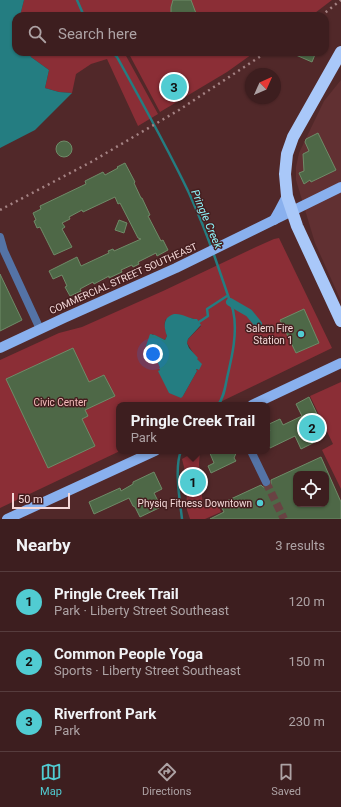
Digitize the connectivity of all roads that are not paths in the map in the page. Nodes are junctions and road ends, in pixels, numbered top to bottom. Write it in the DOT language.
graph roads {
  1 [pos="341,52"];
  2 [pos="341,187"];
  3 [pos="286,196"];
  4 [pos="292,211"];
  5 [pos="274,220"];
  6 [pos="0,237"];
  7 [pos="341,321"];
  8 [pos="40,329"];
  9 [pos="0,348"];
  10 [pos="341,363"];
  11 [pos="258,402"];
  12 [pos="148,454"];
  13 [pos="253,454"];
  14 [pos="266,482"];
  15 [pos="7,519"];
  1 -- 3 [label="highway"];
  2 -- 4 [label="main road, COMMERCIAL STREET SOUTHEAST"];
  3 -- 4 [label="highway"];
  3 -- 5 [label="main road"];
  4 -- 5 [label="main road, COMMERCIAL STREET SOUTHEAST"];
  4 -- 7 [label="highway"];
  5 -- 8 [label="main road, COMMERCIAL STREET SOUTHEAST"];
  6 -- 8 [label="street"];
  8 -- 9 [label="main road, COMMERCIAL STREET SOUTHEAST"];
  10 -- 11 [label="main road"];
  12 -- 15 [label="main road"];
  13 -- 14 [label="street"];
}
